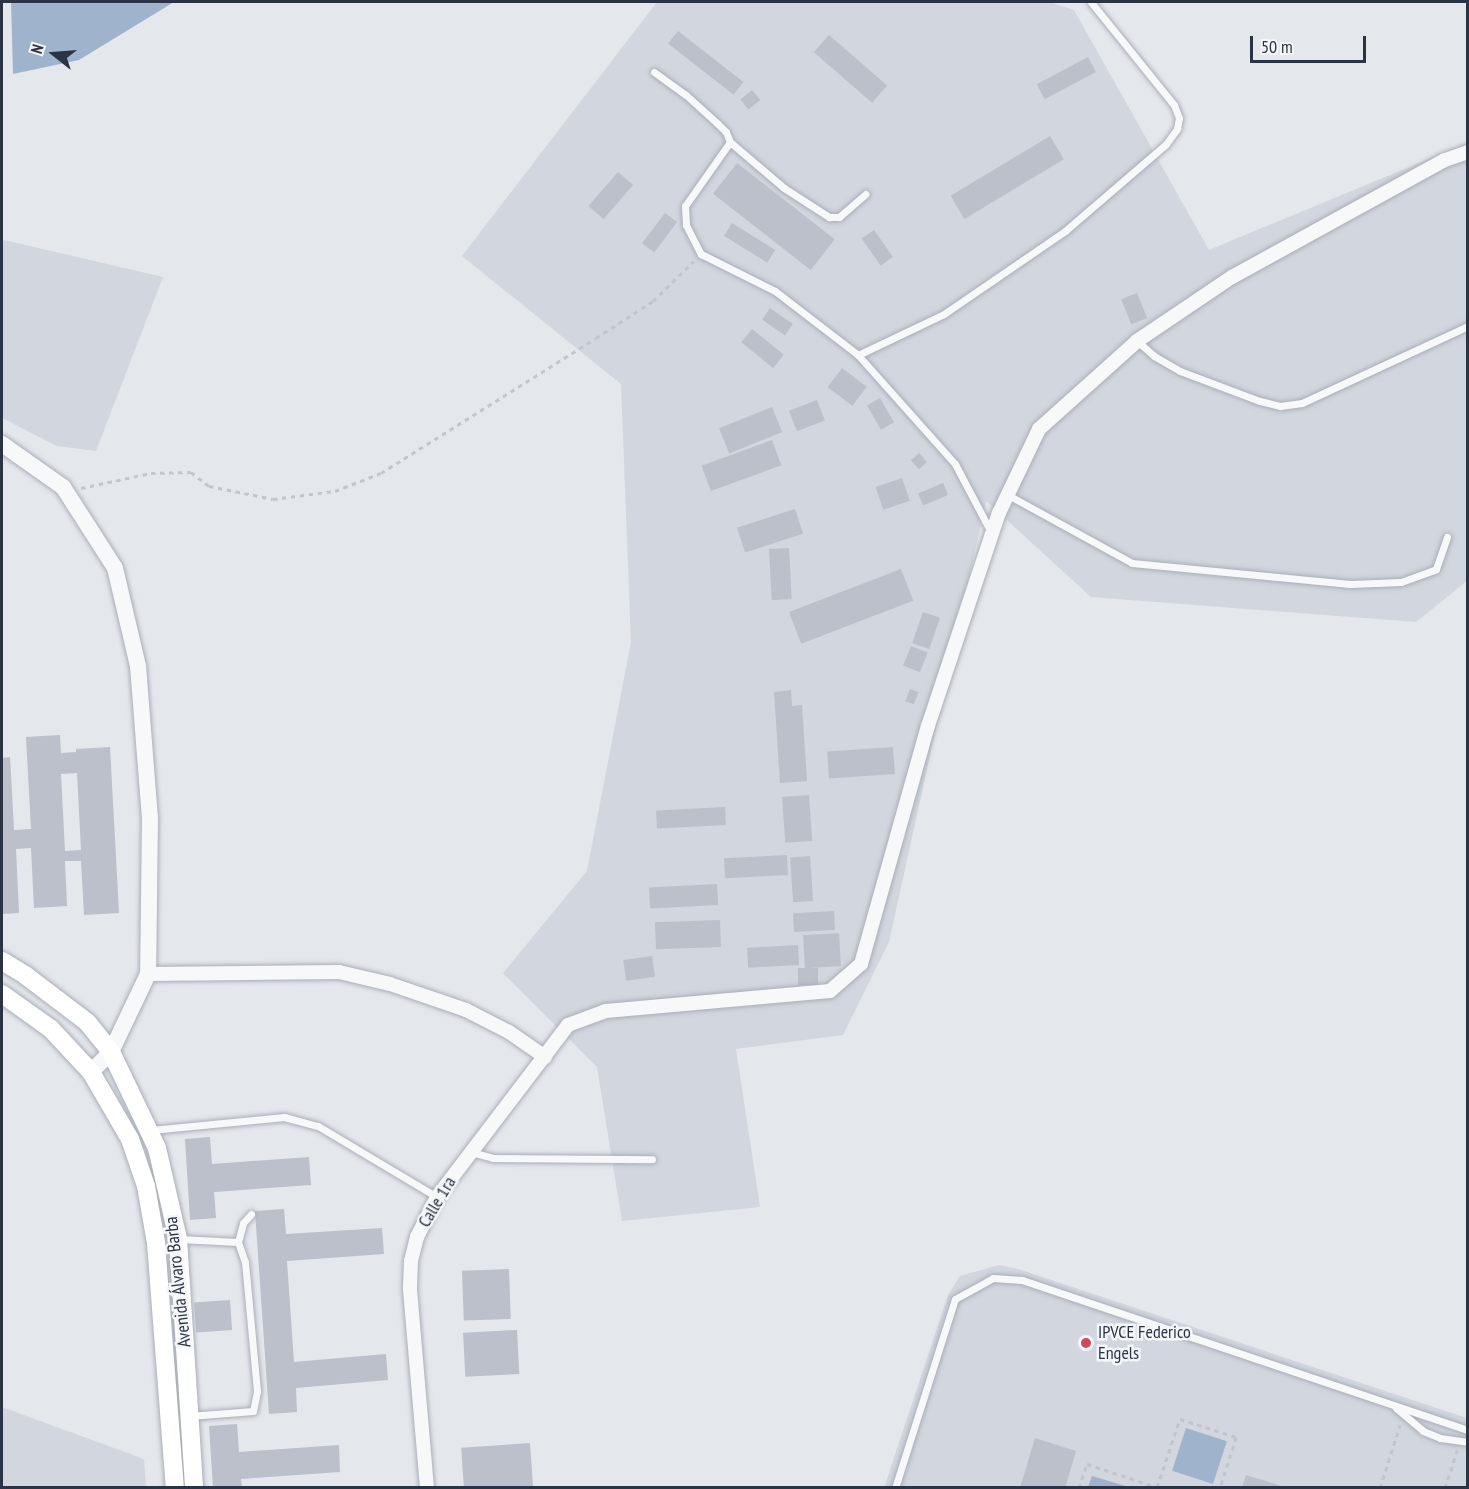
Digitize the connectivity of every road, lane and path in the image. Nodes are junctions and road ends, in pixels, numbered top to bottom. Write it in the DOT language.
graph roads {
  1 [pos="1091,2"];
  2 [pos="654,72"];
  3 [pos="730,142"];
  4 [pos="1467,152"];
  5 [pos="865,194"];
  6 [pos="701,254"];
  7 [pos="1467,326"];
  8 [pos="1137,341"];
  9 [pos="858,355"];
  10 [pos="2,444"];
  11 [pos="67,492"];
  12 [pos="1008,495"];
  13 [pos="993,534"];
  14 [pos="1447,537"];
  15 [pos="2,962"];
  16 [pos="148,974"];
  17 [pos="2,994"];
  18 [pos="111,1052"];
  19 [pos="544,1057"];
  20 [pos="91,1072"];
  21 [pos="150,1130"];
  22 [pos="471,1152"];
  23 [pos="652,1159"];
  24 [pos="436,1197"];
  25 [pos="251,1214"];
  26 [pos="178,1239"];
  27 [pos="238,1242"];
  28 [pos="1395,1407"];
  29 [pos="1403,1415"];
  30 [pos="189,1416"];
  31 [pos="1467,1430"];
  32 [pos="1459,1442"];
  33 [pos="1467,1442"];
  34 [pos="175,1488"];
  35 [pos="194,1488"];
  36 [pos="427,1488"];
  37 [pos="895,1488"];
  38 [pos="1079,1488"];
  39 [pos="1220,1488"];
  40 [pos="1380,1488"];
  41 [pos="1445,1488"];
  1 -- 9 [label="lane"];
  2 -- 3 [label="lane"];
  3 -- 5 [label="lane"];
  3 -- 6 [label="lane"];
  4 -- 8 [label="street"];
  6 -- 9 [label="lane"];
  6 -- 11 [label="path"];
  7 -- 8 [label="lane"];
  8 -- 12 [label="street"];
  9 -- 13 [label="lane"];
  10 -- 11 [label="street"];
  11 -- 16 [label="street"];
  12 -- 13 [label="street"];
  12 -- 14 [label="lane"];
  13 -- 19 [label="street, Calle 1ra"];
  15 -- 18 [label="main road, Avenida Álvaro Barba"];
  16 -- 18 [label="street"];
  16 -- 19 [label="street"];
  17 -- 20 [label="main road, Avenida Álvaro Barba"];
  18 -- 20 [label="street"];
  18 -- 21 [label="main road, Avenida Álvaro Barba"];
  19 -- 22 [label="street, Calle 1ra"];
  20 -- 34 [label="main road, Avenida Álvaro Barba"];
  21 -- 24 [label="lane"];
  21 -- 26 [label="main road, Avenida Álvaro Barba"];
  22 -- 23 [label="lane"];
  22 -- 24 [label="street, Calle 1ra"];
  24 -- 36 [label="street, Calle 1ra"];
  25 -- 27 [label="lane"];
  26 -- 27 [label="lane"];
  26 -- 30 [label="main road, Avenida Álvaro Barba"];
  27 -- 30 [label="lane"];
  28 -- 29 [label="lane"];
  28 -- 31 [label="lane"];
  28 -- 37 [label="lane"];
  29 -- 32 [label="lane"];
  29 -- 40 [label="path"];
  30 -- 35 [label="main road, Avenida Álvaro Barba"];
  32 -- 33 [label="lane"];
  32 -- 41 [label="path"];
  38 -- 39 [label="path"];
}
